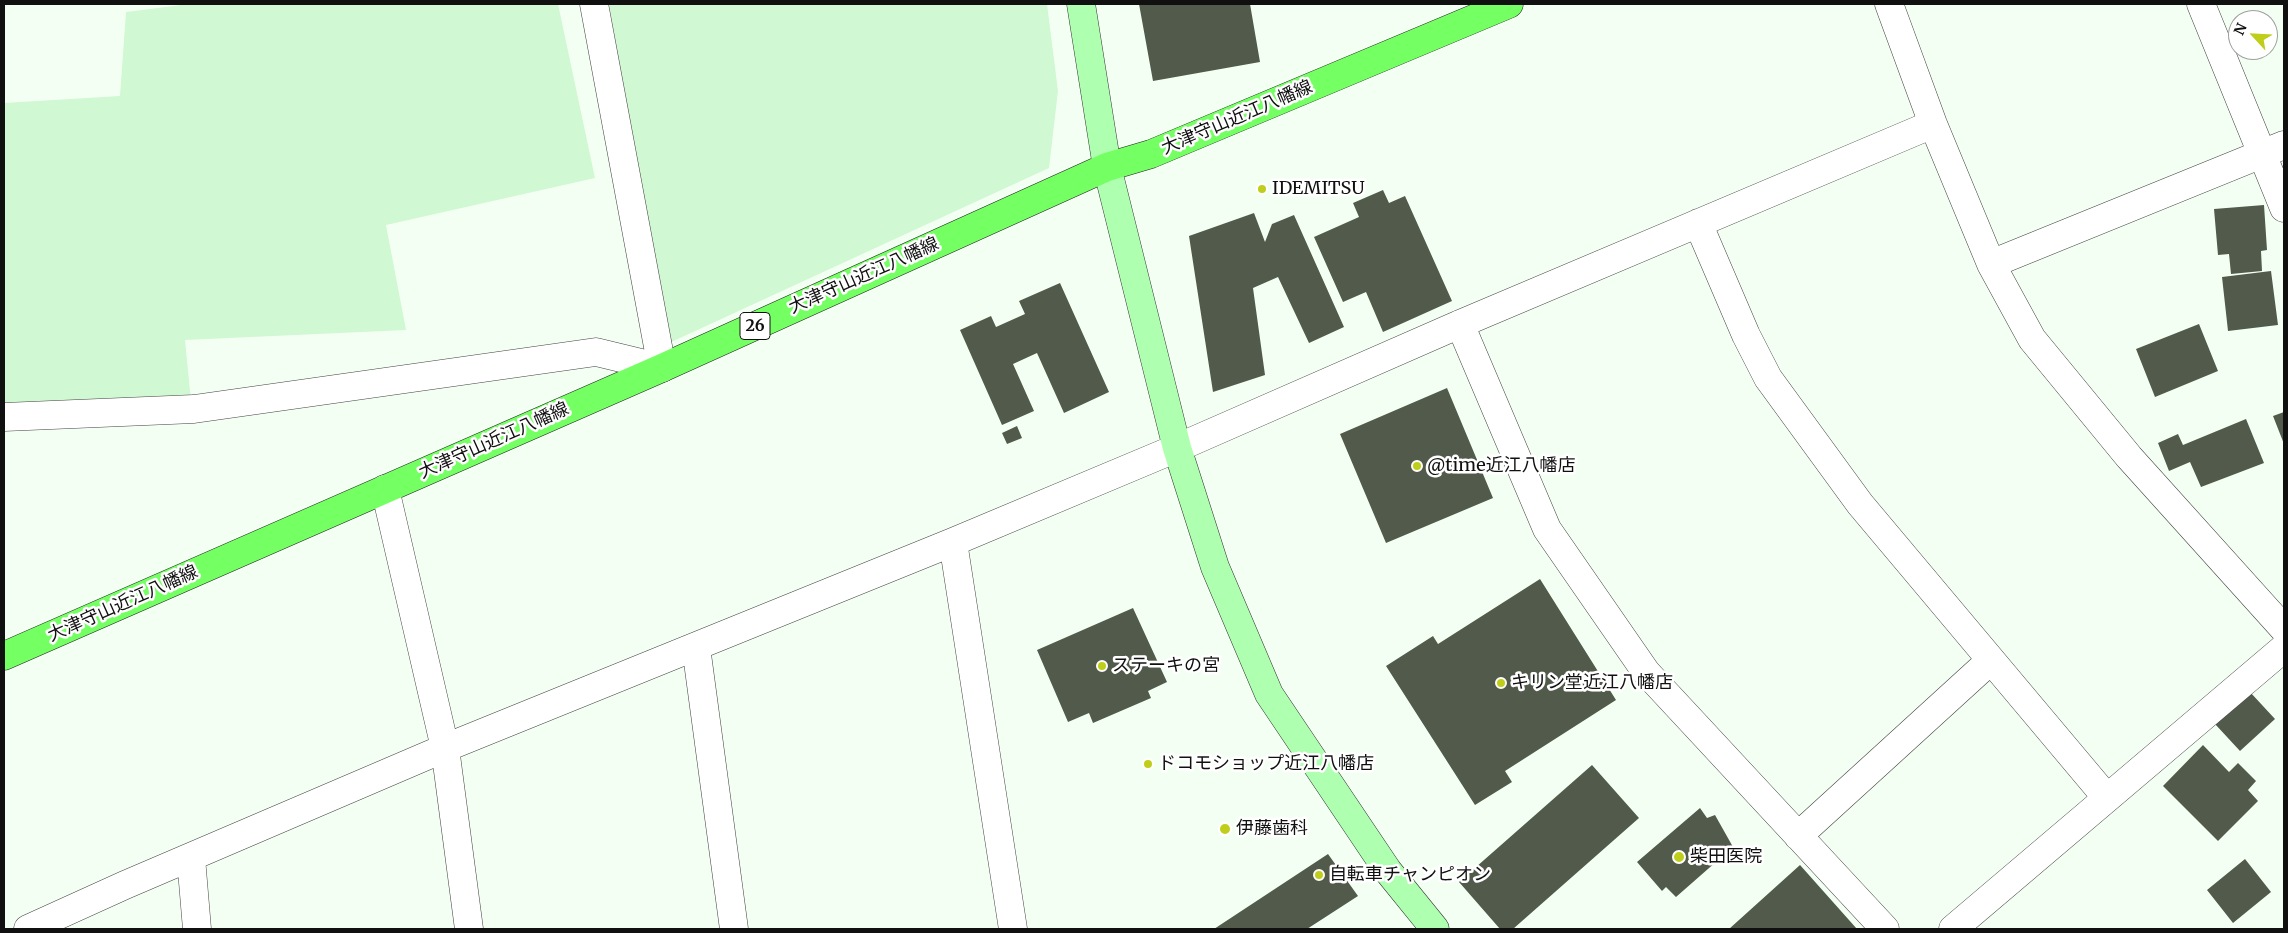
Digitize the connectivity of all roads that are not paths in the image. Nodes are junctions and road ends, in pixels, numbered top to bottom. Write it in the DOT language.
graph roads {
  1 [pos="594,4"];
  2 [pos="1081,4"];
  3 [pos="1509,4"];
  4 [pos="2201,4"];
  5 [pos="1896,6"];
  6 [pos="1933,124"];
  7 [pos="2274,149"];
  8 [pos="1107,167"];
  9 [pos="2284,208"];
  10 [pos="1698,223"];
  11 [pos="1991,264"];
  12 [pos="1460,324"];
  13 [pos="662,368"];
  14 [pos="4,417"];
  15 [pos="1177,448"];
  16 [pos="385,489"];
  17 [pos="953,542"];
  18 [pos="2284,629"];
  19 [pos="696,647"];
  20 [pos="2284,648"];
  21 [pos="4,656"];
  22 [pos="1991,660"];
  23 [pos="445,748"];
  24 [pos="2107,798"];
  25 [pos="1798,836"];
  26 [pos="190,858"];
  27 [pos="28,929"];
  28 [pos="197,929"];
  29 [pos="469,929"];
  30 [pos="734,929"];
  31 [pos="1013,929"];
  32 [pos="1435,929"];
  33 [pos="1885,929"];
  34 [pos="1953,929"];
  1 -- 13 [label="street"];
  2 -- 8 [label="street"];
  3 -- 8 [label="main road, 大津守山近江八幡線 / 26"];
  4 -- 7 [label="street"];
  5 -- 6 [label="street"];
  6 -- 10 [label="street"];
  6 -- 11 [label="street"];
  7 -- 9 [label="street"];
  7 -- 11 [label="street"];
  8 -- 13 [label="main road, 大津守山近江八幡線 / 26"];
  8 -- 15 [label="street"];
  10 -- 12 [label="street"];
  10 -- 22 [label="street"];
  11 -- 18 [label="street"];
  12 -- 15 [label="street"];
  12 -- 25 [label="street"];
  13 -- 14 [label="street"];
  13 -- 16 [label="main road, 大津守山近江八幡線 / 26"];
  15 -- 17 [label="street"];
  15 -- 32 [label="street"];
  16 -- 21 [label="main road, 大津守山近江八幡線 / 26"];
  16 -- 23 [label="street"];
  17 -- 19 [label="street"];
  17 -- 31 [label="street"];
  19 -- 23 [label="street"];
  19 -- 30 [label="street"];
  20 -- 24 [label="street"];
  22 -- 24 [label="street"];
  22 -- 25 [label="street"];
  23 -- 26 [label="street"];
  23 -- 29 [label="street"];
  24 -- 34 [label="street"];
  25 -- 33 [label="street"];
  26 -- 27 [label="street"];
  26 -- 28 [label="street"];
}
